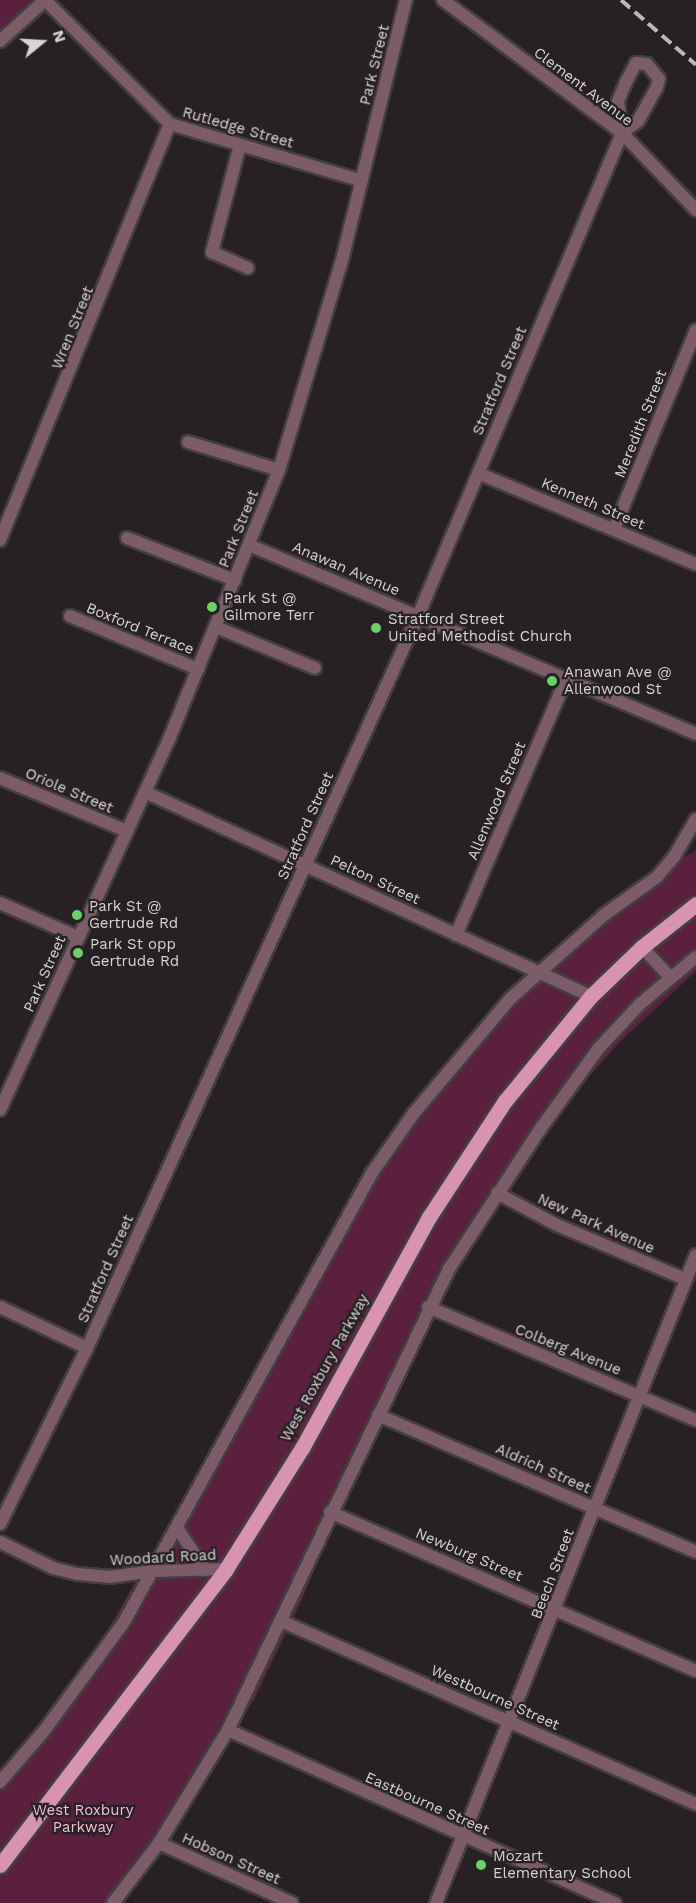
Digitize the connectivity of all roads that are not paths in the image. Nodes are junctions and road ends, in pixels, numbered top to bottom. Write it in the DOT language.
graph roads {
  1 [pos="45,0"];
  2 [pos="406,0"];
  3 [pos="443,0"];
  4 [pos="0,41"];
  5 [pos="170,124"];
  6 [pos="622,133"];
  7 [pos="240,145"];
  8 [pos="362,182"];
  9 [pos="696,210"];
  10 [pos="248,268"];
  11 [pos="696,330"];
  12 [pos="188,442"];
  13 [pos="279,470"];
  14 [pos="478,473"];
  15 [pos="614,529"];
  16 [pos="127,538"];
  17 [pos="0,540"];
  18 [pos="249,545"];
  19 [pos="696,564"];
  20 [pos="235,580"];
  21 [pos="70,616"];
  22 [pos="418,616"];
  23 [pos="216,627"];
  24 [pos="315,668"];
  25 [pos="198,669"];
  26 [pos="566,680"];
  27 [pos="696,734"];
  28 [pos="0,778"];
  29 [pos="145,792"];
  30 [pos="696,819"];
  31 [pos="127,831"];
  32 [pos="306,864"];
  33 [pos="0,903"];
  34 [pos="696,904"];
  35 [pos="456,935"];
  36 [pos="78,937"];
  37 [pos="642,947"];
  38 [pos="696,957"];
  39 [pos="537,974"];
  40 [pos="670,977"];
  41 [pos="591,996"];
  42 [pos="0,1110"];
  43 [pos="497,1193"];
  44 [pos="696,1255"];
  45 [pos="685,1279"];
  46 [pos="0,1307"];
  47 [pos="428,1307"];
  48 [pos="87,1348"];
  49 [pos="640,1395"];
  50 [pos="378,1415"];
  51 [pos="696,1420"];
  52 [pos="594,1508"];
  53 [pos="330,1512"];
  54 [pos="0,1524"];
  55 [pos="178,1529"];
  56 [pos="0,1542"];
  57 [pos="696,1552"];
  58 [pos="226,1569"];
  59 [pos="205,1570"];
  60 [pos="154,1571"];
  61 [pos="555,1609"];
  62 [pos="281,1621"];
  63 [pos="696,1671"];
  64 [pos="511,1722"];
  65 [pos="228,1730"];
  66 [pos="0,1782"];
  67 [pos="696,1803"];
  68 [pos="464,1838"];
  69 [pos="159,1843"];
  70 [pos="0,1865"];
  71 [pos="113,1903"];
  72 [pos="292,1903"];
  73 [pos="436,1903"];
  74 [pos="615,1903"];
  1 -- 4 [label="street"];
  1 -- 5 [label="street, Rutledge Street"];
  2 -- 8 [label="street, Park Street"];
  3 -- 6 [label="street, Clement Avenue"];
  5 -- 7 [label="street, Rutledge Street"];
  5 -- 17 [label="street, Wren Street"];
  6 -- 6 [label="street, Stratford Street"];
  6 -- 9 [label="street, Clement Avenue"];
  6 -- 14 [label="street, Stratford Street"];
  7 -- 8 [label="street, Rutledge Street"];
  7 -- 10 [label="street"];
  8 -- 13 [label="street, Park Street"];
  11 -- 15 [label="street, Meredith Street"];
  12 -- 13 [label="street"];
  13 -- 18 [label="street, Park Street"];
  14 -- 15 [label="street, Kenneth Street"];
  14 -- 22 [label="street, Stratford Street"];
  15 -- 19 [label="street, Kenneth Street"];
  16 -- 20 [label="street"];
  18 -- 20 [label="street, Park Street"];
  18 -- 22 [label="street, Anawan Avenue"];
  20 -- 23 [label="street, Park Street"];
  21 -- 25 [label="street, Boxford Terrace"];
  22 -- 26 [label="street, Anawan Avenue"];
  22 -- 32 [label="street, Stratford Street"];
  23 -- 24 [label="street"];
  23 -- 25 [label="street, Park Street"];
  25 -- 29 [label="street, Park Street"];
  26 -- 27 [label="street, Anawan Avenue"];
  26 -- 35 [label="street, Allenwood Street"];
  28 -- 31 [label="street, Oriole Street"];
  29 -- 31 [label="street, Park Street"];
  29 -- 32 [label="street, Pelton Street"];
  30 -- 39 [label="street"];
  31 -- 36 [label="street, Park Street"];
  32 -- 35 [label="street, Pelton Street"];
  32 -- 48 [label="street, Stratford Street"];
  33 -- 36 [label="street"];
  34 -- 37 [label="main road, West Roxbury Parkway"];
  35 -- 39 [label="street, Pelton Street"];
  36 -- 42 [label="street, Park Street"];
  37 -- 40 [label="street"];
  37 -- 41 [label="main road, West Roxbury Parkway"];
  38 -- 40 [label="street"];
  39 -- 41 [label="street, Pelton Street"];
  39 -- 55 [label="street"];
  40 -- 43 [label="street"];
  41 -- 58 [label="main road, West Roxbury Parkway"];
  43 -- 45 [label="street, New Park Avenue"];
  43 -- 47 [label="street"];
  44 -- 45 [label="street, Beech Street"];
  45 -- 49 [label="street, Beech Street"];
  46 -- 48 [label="street"];
  47 -- 49 [label="street, Colberg Avenue"];
  47 -- 50 [label="street"];
  48 -- 54 [label="street, Stratford Street"];
  49 -- 51 [label="street, Colberg Avenue"];
  49 -- 52 [label="street, Beech Street"];
  50 -- 52 [label="street, Aldrich Street"];
  50 -- 53 [label="street"];
  52 -- 57 [label="street, Aldrich Street"];
  52 -- 61 [label="street, Beech Street"];
  53 -- 61 [label="street, Newburg Street"];
  53 -- 62 [label="street"];
  55 -- 59 [label="street"];
  55 -- 60 [label="street"];
  56 -- 60 [label="street, Woodard Road"];
  58 -- 59 [label="street, Woodard Road"];
  58 -- 70 [label="main road, West Roxbury Parkway"];
  59 -- 60 [label="street, Woodard Road"];
  60 -- 66 [label="street"];
  61 -- 63 [label="street, Newburg Street"];
  61 -- 64 [label="street, Beech Street"];
  62 -- 64 [label="street, Westbourne Street"];
  62 -- 65 [label="street"];
  64 -- 67 [label="street, Westbourne Street"];
  64 -- 68 [label="street, Beech Street"];
  65 -- 68 [label="street, Eastbourne Street"];
  65 -- 69 [label="street"];
  68 -- 73 [label="street, Beech Street"];
  68 -- 74 [label="street, Eastbourne Street"];
  69 -- 71 [label="street"];
  69 -- 72 [label="street, Hobson Street"];
}
